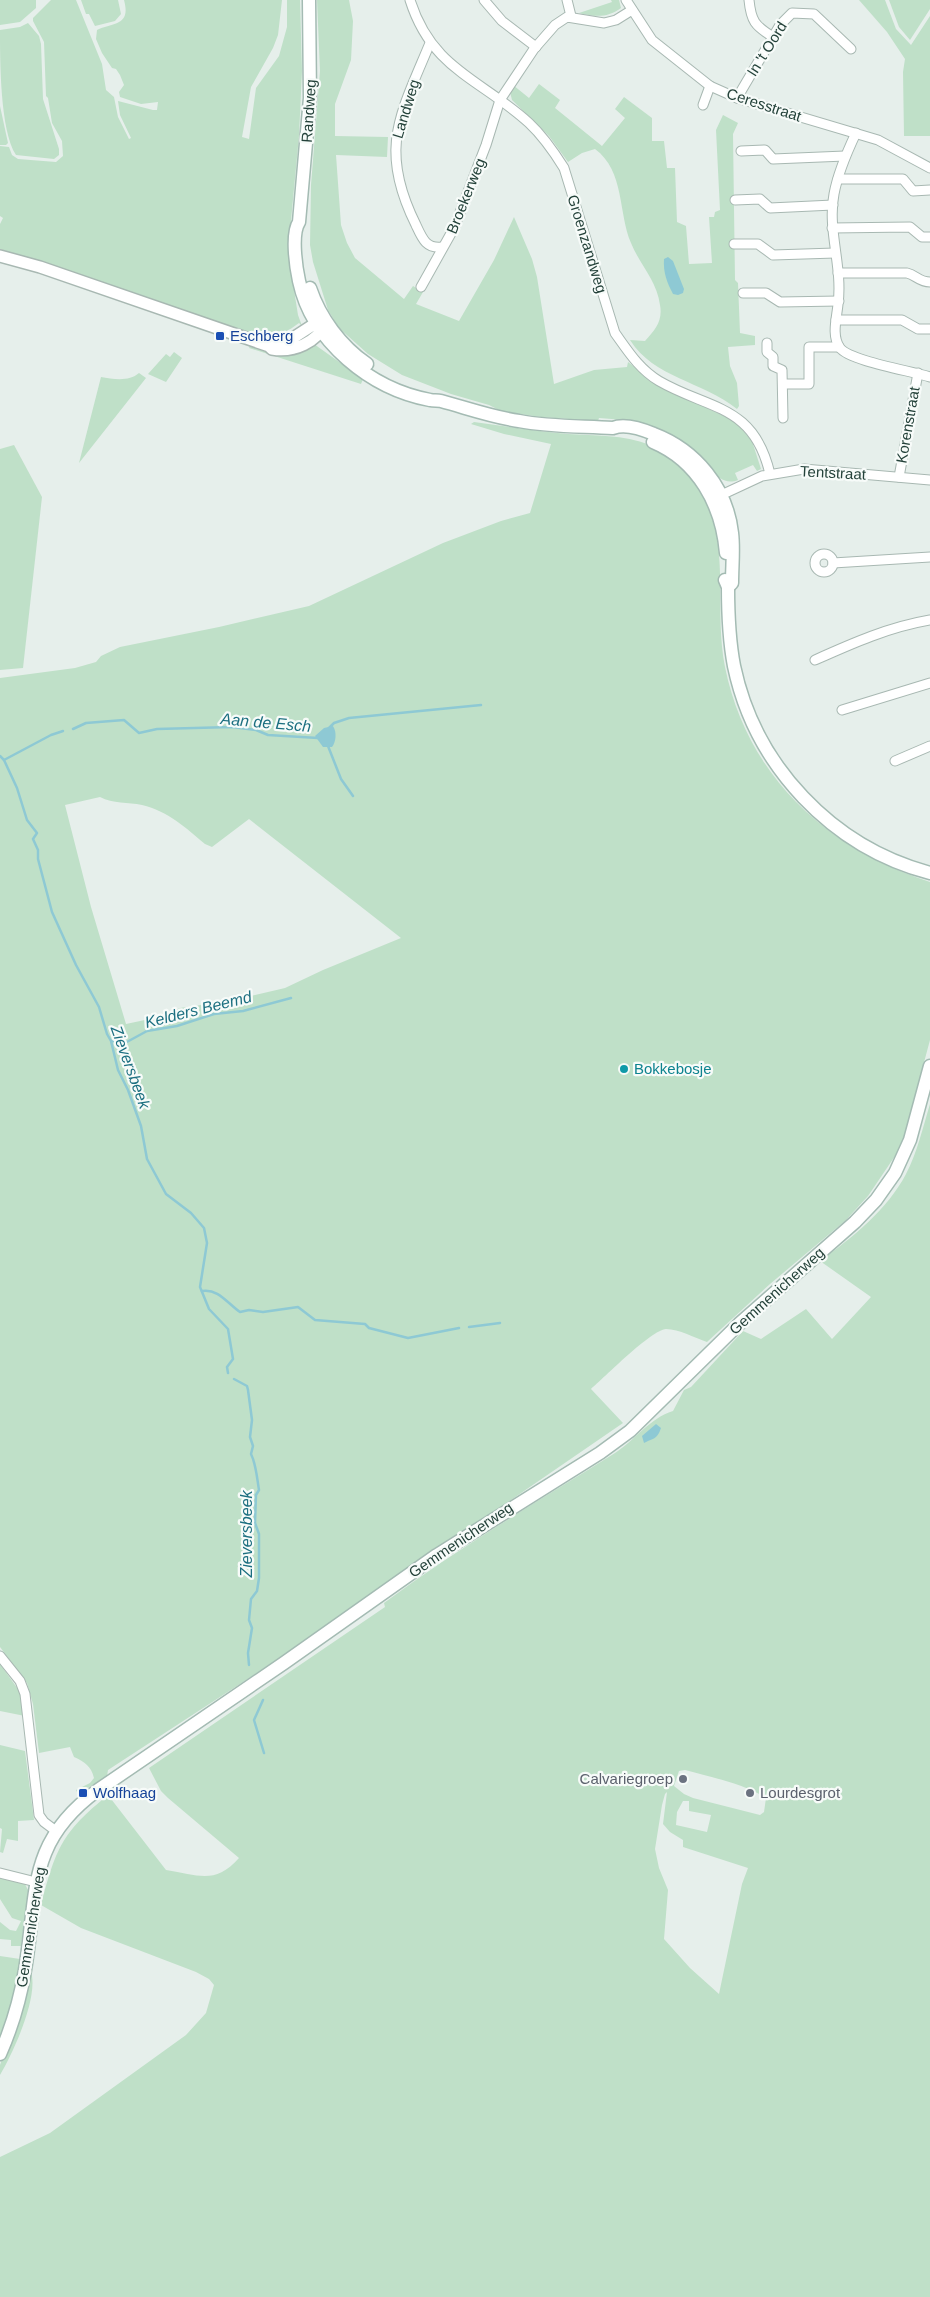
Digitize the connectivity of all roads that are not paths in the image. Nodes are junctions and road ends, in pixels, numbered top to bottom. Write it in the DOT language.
graph roads {
  1 [pos="309,0"];
  2 [pos="410,0"];
  3 [pos="484,0"];
  4 [pos="567,0"];
  5 [pos="626,0"];
  6 [pos="749,0"];
  7 [pos="632,10"];
  8 [pos="571,16"];
  9 [pos="773,37"];
  10 [pos="430,43"];
  11 [pos="536,47"];
  12 [pos="851,49"];
  13 [pos="710,86"];
  14 [pos="737,98"];
  15 [pos="500,100"];
  16 [pos="703,105"];
  17 [pos="856,133"];
  18 [pos="742,151"];
  19 [pos="845,156"];
  20 [pos="930,168"];
  21 [pos="838,179"];
  22 [pos="930,190"];
  23 [pos="735,200"];
  24 [pos="833,205"];
  25 [pos="832,228"];
  26 [pos="930,237"];
  27 [pos="734,244"];
  28 [pos="442,247"];
  29 [pos="836,253"];
  30 [pos="0,256"];
  31 [pos="838,273"];
  32 [pos="930,282"];
  33 [pos="421,287"];
  34 [pos="743,293"];
  35 [pos="839,301"];
  36 [pos="836,320"];
  37 [pos="322,326"];
  38 [pos="930,329"];
  39 [pos="767,343"];
  40 [pos="839,347"];
  41 [pos="918,373"];
  42 [pos="930,376"];
  43 [pos="783,384"];
  44 [pos="783,418"];
  45 [pos="770,474"];
  46 [pos="899,477"];
  47 [pos="930,480"];
  48 [pos="717,497"];
  49 [pos="930,557"];
  50 [pos="834,563"];
  51 [pos="930,620"];
  52 [pos="815,660"];
  53 [pos="930,682"];
  54 [pos="842,710"];
  55 [pos="930,746"];
  56 [pos="895,761"];
  57 [pos="930,873"];
  58 [pos="930,1066"];
  59 [pos="0,1656"];
  60 [pos="56,1831"];
  61 [pos="0,1873"];
  62 [pos="36,1882"];
  63 [pos="0,2054"];
  1 -- 37 [label="main road, Randweg"];
  2 -- 10 [label="street, Groenzandweg"];
  3 -- 11 [label="street"];
  4 -- 8 [label="street"];
  5 -- 7 [label="street, Ceresstraat"];
  6 -- 9 [label="street"];
  7 -- 8 [label="street"];
  7 -- 13 [label="street, Ceresstraat"];
  8 -- 11 [label="street, Broekerweg"];
  9 -- 12 [label="street, In 't Oord"];
  9 -- 14 [label="street, In 't Oord"];
  10 -- 15 [label="street, Groenzandweg"];
  10 -- 28 [label="street, Landweg"];
  11 -- 15 [label="street, Broekerweg"];
  13 -- 14 [label="street, Ceresstraat"];
  13 -- 16 [label="street"];
  14 -- 17 [label="street, Ceresstraat"];
  15 -- 28 [label="street, Broekerweg"];
  15 -- 45 [label="street, Groenzandweg"];
  17 -- 19 [label="street"];
  17 -- 20 [label="street, Ceresstraat"];
  18 -- 19 [label="street"];
  19 -- 21 [label="street"];
  21 -- 22 [label="street"];
  21 -- 24 [label="street"];
  23 -- 24 [label="street"];
  24 -- 25 [label="street"];
  25 -- 26 [label="street"];
  25 -- 29 [label="street"];
  27 -- 29 [label="street"];
  28 -- 33 [label="street, Broekerweg"];
  29 -- 31 [label="street"];
  30 -- 37 [label="street"];
  31 -- 32 [label="street"];
  31 -- 35 [label="street"];
  34 -- 35 [label="street"];
  35 -- 36 [label="street"];
  36 -- 38 [label="street"];
  36 -- 40 [label="street"];
  37 -- 48 [label="main road, Randweg"];
  39 -- 43 [label="street"];
  40 -- 41 [label="street"];
  40 -- 43 [label="street"];
  41 -- 42 [label="street"];
  41 -- 46 [label="street, Korenstraat"];
  43 -- 44 [label="street"];
  45 -- 46 [label="street, Tentstraat"];
  45 -- 48 [label="street, Tentstraat"];
  46 -- 47 [label="street, Tentstraat"];
  48 -- 57 [label="main road"];
  49 -- 50 [label="street"];
  51 -- 52 [label="street"];
  53 -- 54 [label="street"];
  55 -- 56 [label="street"];
  58 -- 60 [label="main road, Gemmenicherweg"];
  59 -- 60 [label="street"];
  60 -- 62 [label="main road, Gemmenicherweg"];
  61 -- 62 [label="street"];
  62 -- 63 [label="main road, Gemmenicherweg"];
}
